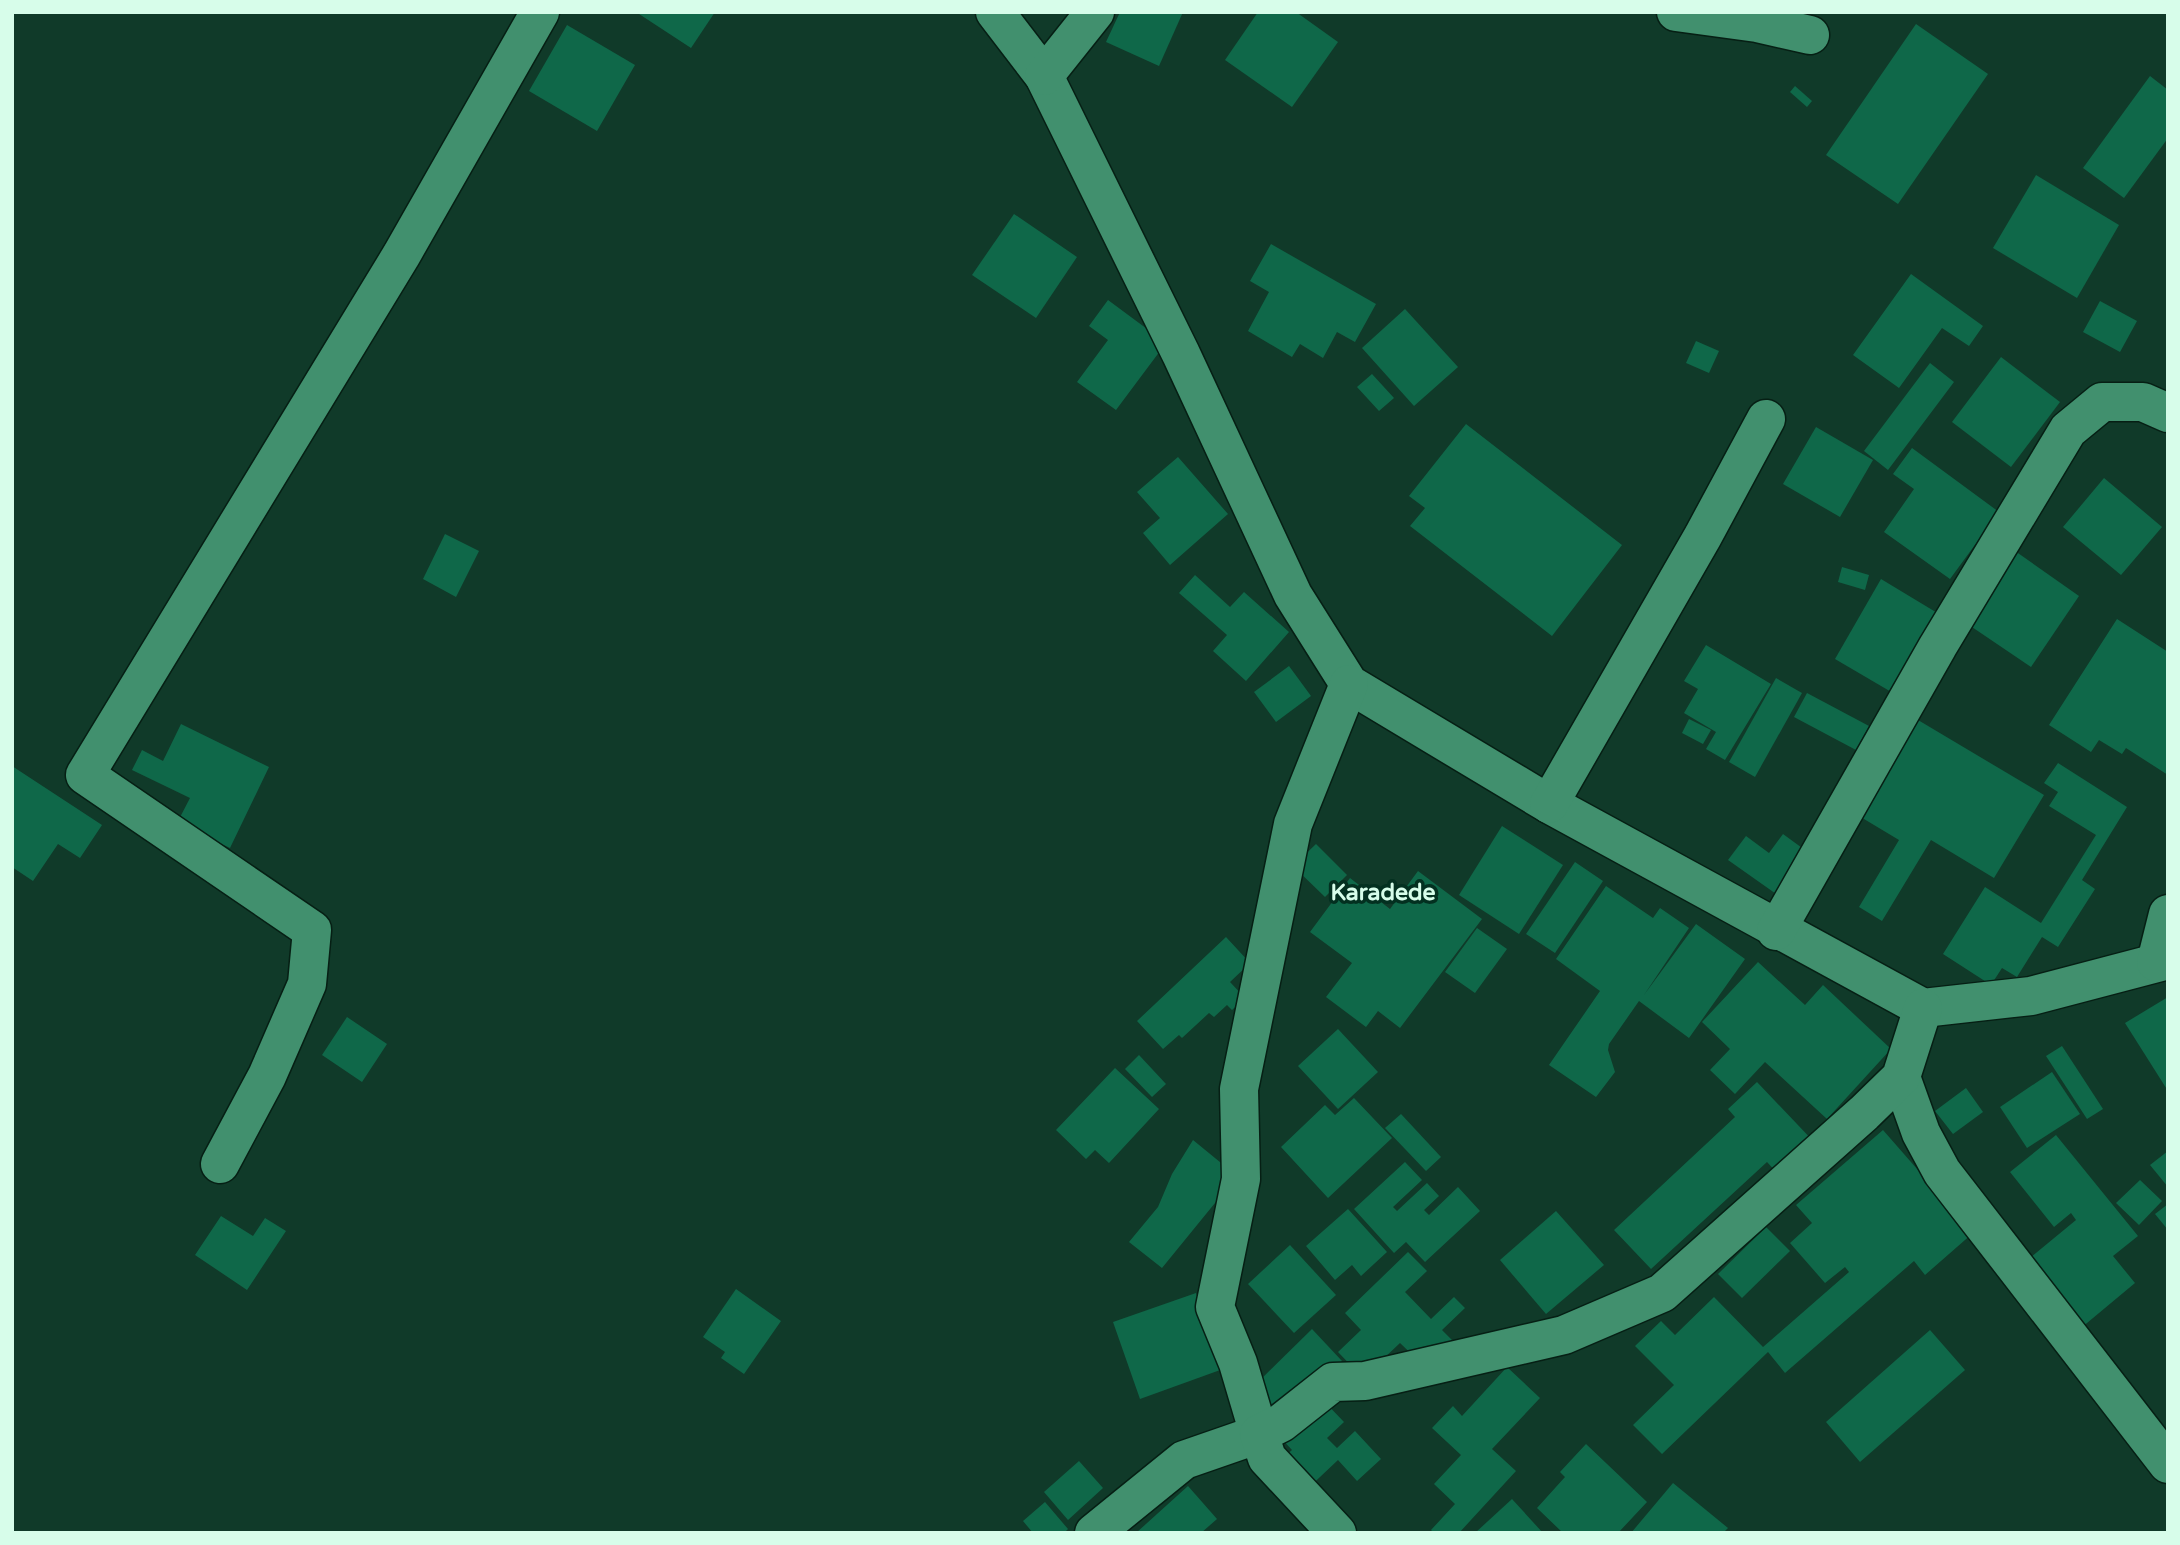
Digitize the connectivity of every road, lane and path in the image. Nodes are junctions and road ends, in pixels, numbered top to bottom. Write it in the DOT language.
graph roads {
  1 [pos="540,12"];
  2 [pos="995,12"];
  3 [pos="1095,12"];
  4 [pos="1676,12"];
  5 [pos="1810,35"];
  6 [pos="1044,76"];
  7 [pos="2168,413"];
  8 [pos="1766,419"];
  9 [pos="1349,684"];
  10 [pos="1549,804"];
  11 [pos="2168,914"];
  12 [pos="1776,931"];
  13 [pos="2162,961"];
  14 [pos="1923,1008"];
  15 [pos="1901,1077"];
  16 [pos="220,1164"];
  17 [pos="1259,1434"];
  18 [pos="2168,1464"];
  19 [pos="1094,1533"];
  20 [pos="1337,1533"];
  1 -- 16 [label="street"];
  2 -- 6 [label="street"];
  3 -- 6 [label="street"];
  4 -- 5 [label="street"];
  6 -- 9 [label="street"];
  7 -- 12 [label="street"];
  8 -- 10 [label="street"];
  9 -- 10 [label="street"];
  9 -- 17 [label="street"];
  10 -- 12 [label="street"];
  11 -- 13 [label="street"];
  12 -- 14 [label="street"];
  13 -- 14 [label="street"];
  14 -- 15 [label="street"];
  15 -- 17 [label="street"];
  15 -- 18 [label="street"];
  17 -- 19 [label="street"];
  17 -- 20 [label="street"];
}
